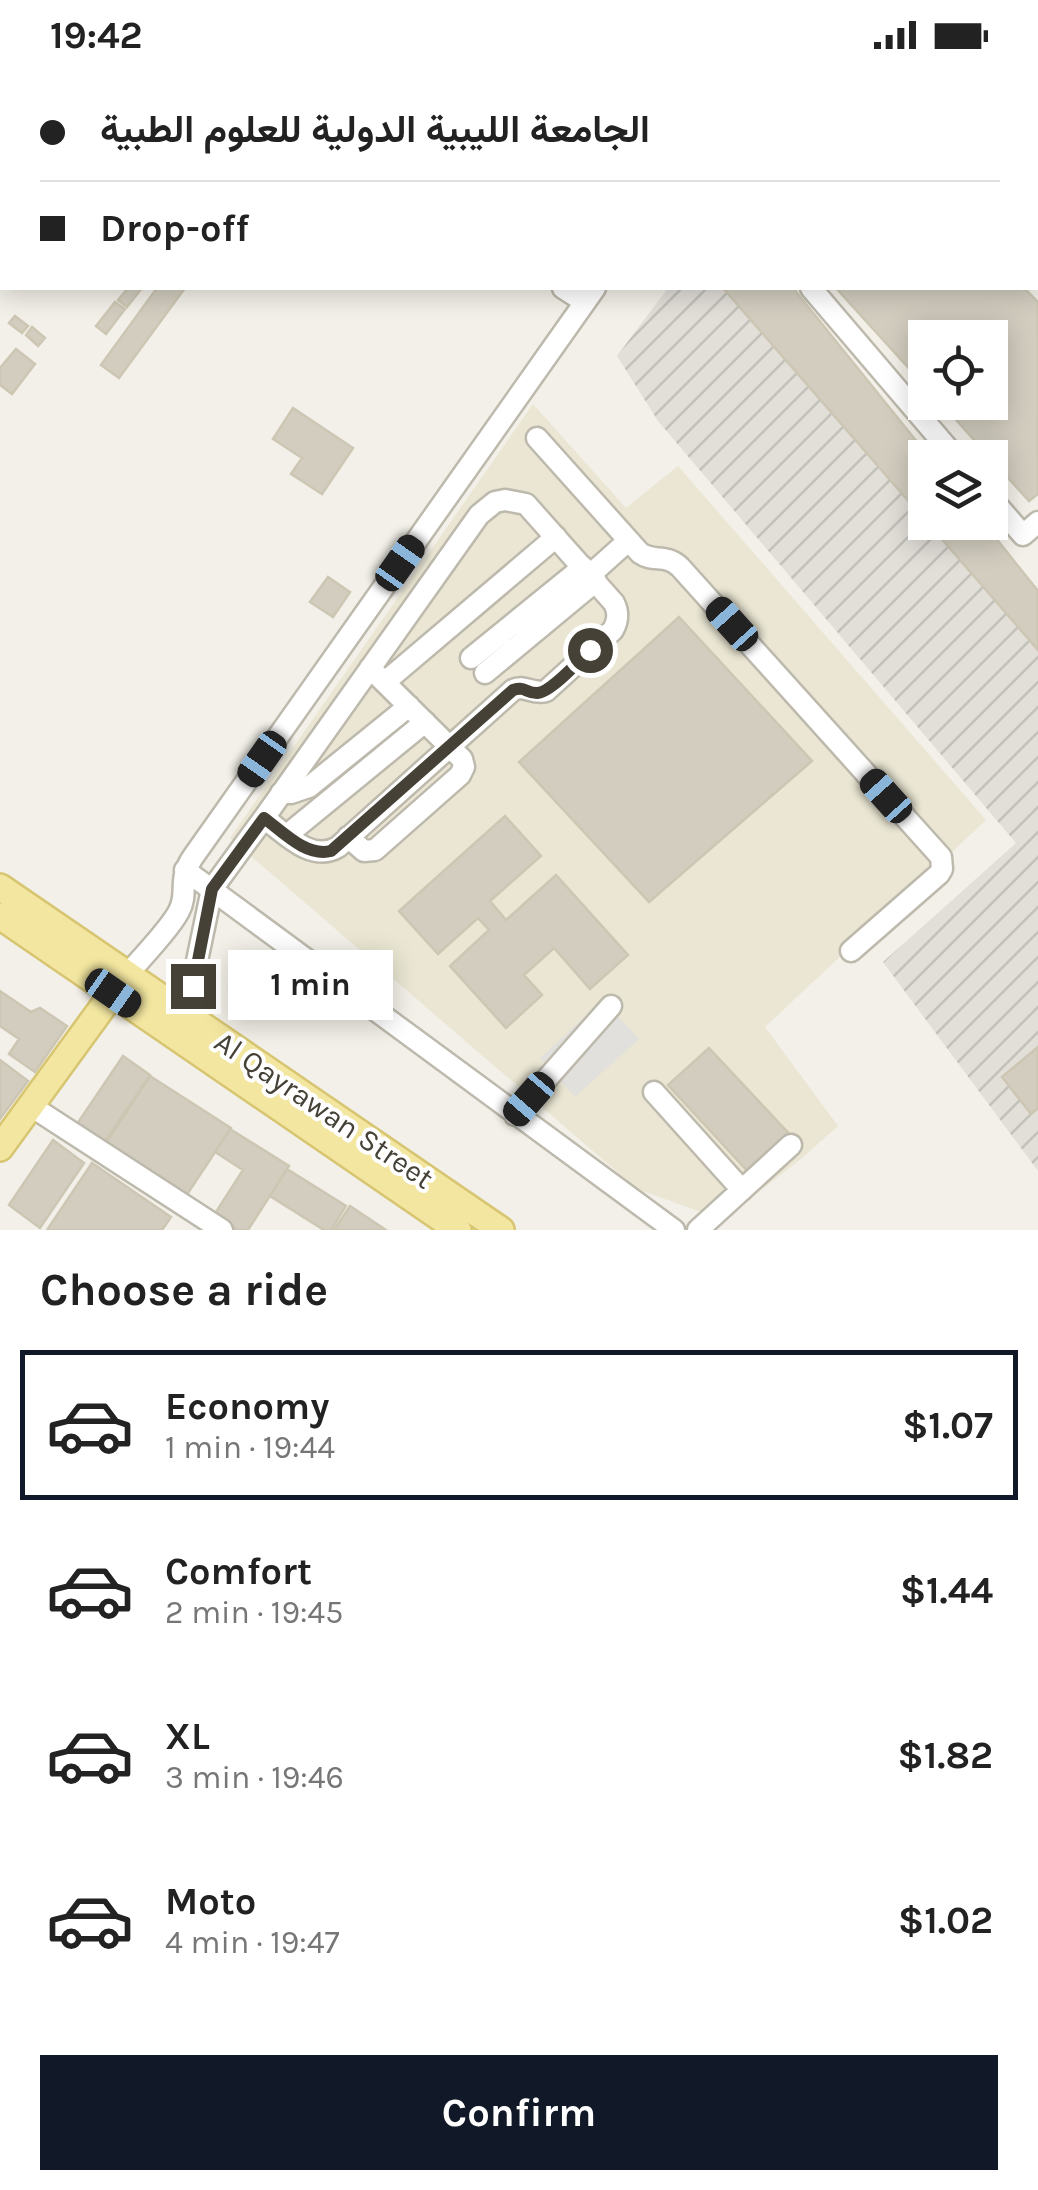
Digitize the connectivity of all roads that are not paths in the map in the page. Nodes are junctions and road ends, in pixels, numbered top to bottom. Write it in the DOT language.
graph roads {
  1 [pos="812,290"];
  2 [pos="590,295"];
  3 [pos="537,438"];
  4 [pos="941,440"];
  5 [pos="1008,518"];
  6 [pos="1038,522"];
  7 [pos="556,537"];
  8 [pos="628,541"];
  9 [pos="590,574"];
  10 [pos="448,630"];
  11 [pos="478,665"];
  12 [pos="378,675"];
  13 [pos="505,696"];
  14 [pos="409,706"];
  15 [pos="425,722"];
  16 [pos="450,746"];
  17 [pos="282,793"];
  18 [pos="275,826"];
  19 [pos="185,870"];
  20 [pos="0,887"];
  21 [pos="217,893"];
  22 [pos="0,916"];
  23 [pos="852,950"];
  24 [pos="120,984"];
  25 [pos="610,1006"];
  26 [pos="193,1021"];
  27 [pos="654,1092"];
  28 [pos="31,1106"];
  29 [pos="516,1115"];
  30 [pos="791,1145"];
  31 [pos="0,1148"];
  32 [pos="742,1190"];
  33 [pos="222,1230"];
  34 [pos="458,1230"];
  35 [pos="501,1230"];
  36 [pos="674,1230"];
  37 [pos="698,1230"];
  1 -- 4 [label="street"];
  2 -- 19 [label="street"];
  3 -- 8 [label="street"];
  5 -- 6 [label="street"];
  7 -- 9 [label="street"];
  7 -- 10 [label="street"];
  7 -- 12 [label="street"];
  8 -- 9 [label="street"];
  8 -- 23 [label="street"];
  9 -- 11 [label="street"];
  9 -- 13 [label="street"];
  10 -- 11 [label="street"];
  10 -- 12 [label="street"];
  11 -- 13 [label="street"];
  12 -- 14 [label="street"];
  12 -- 17 [label="street"];
  13 -- 16 [label="street"];
  14 -- 15 [label="street"];
  14 -- 17 [label="street"];
  15 -- 16 [label="street"];
  15 -- 18 [label="street"];
  16 -- 18 [label="street"];
  17 -- 18 [label="street"];
  18 -- 21 [label="street"];
  19 -- 21 [label="street"];
  19 -- 24 [label="street"];
  20 -- 24 [label="main road, Al Qayrawan Street"];
  21 -- 26 [label="street"];
  21 -- 29 [label="street"];
  22 -- 24 [label="main road, Al Qayrawan Street"];
  24 -- 26 [label="main road, Al Qayrawan Street"];
  24 -- 28 [label="main road"];
  24 -- 34 [label="main road, Al Qayrawan Street"];
  25 -- 29 [label="street"];
  26 -- 35 [label="main road, Al Qayrawan Street"];
  27 -- 32 [label="street"];
  28 -- 31 [label="main road"];
  28 -- 33 [label="street"];
  29 -- 36 [label="street"];
  30 -- 32 [label="street"];
  32 -- 37 [label="street"];
}
